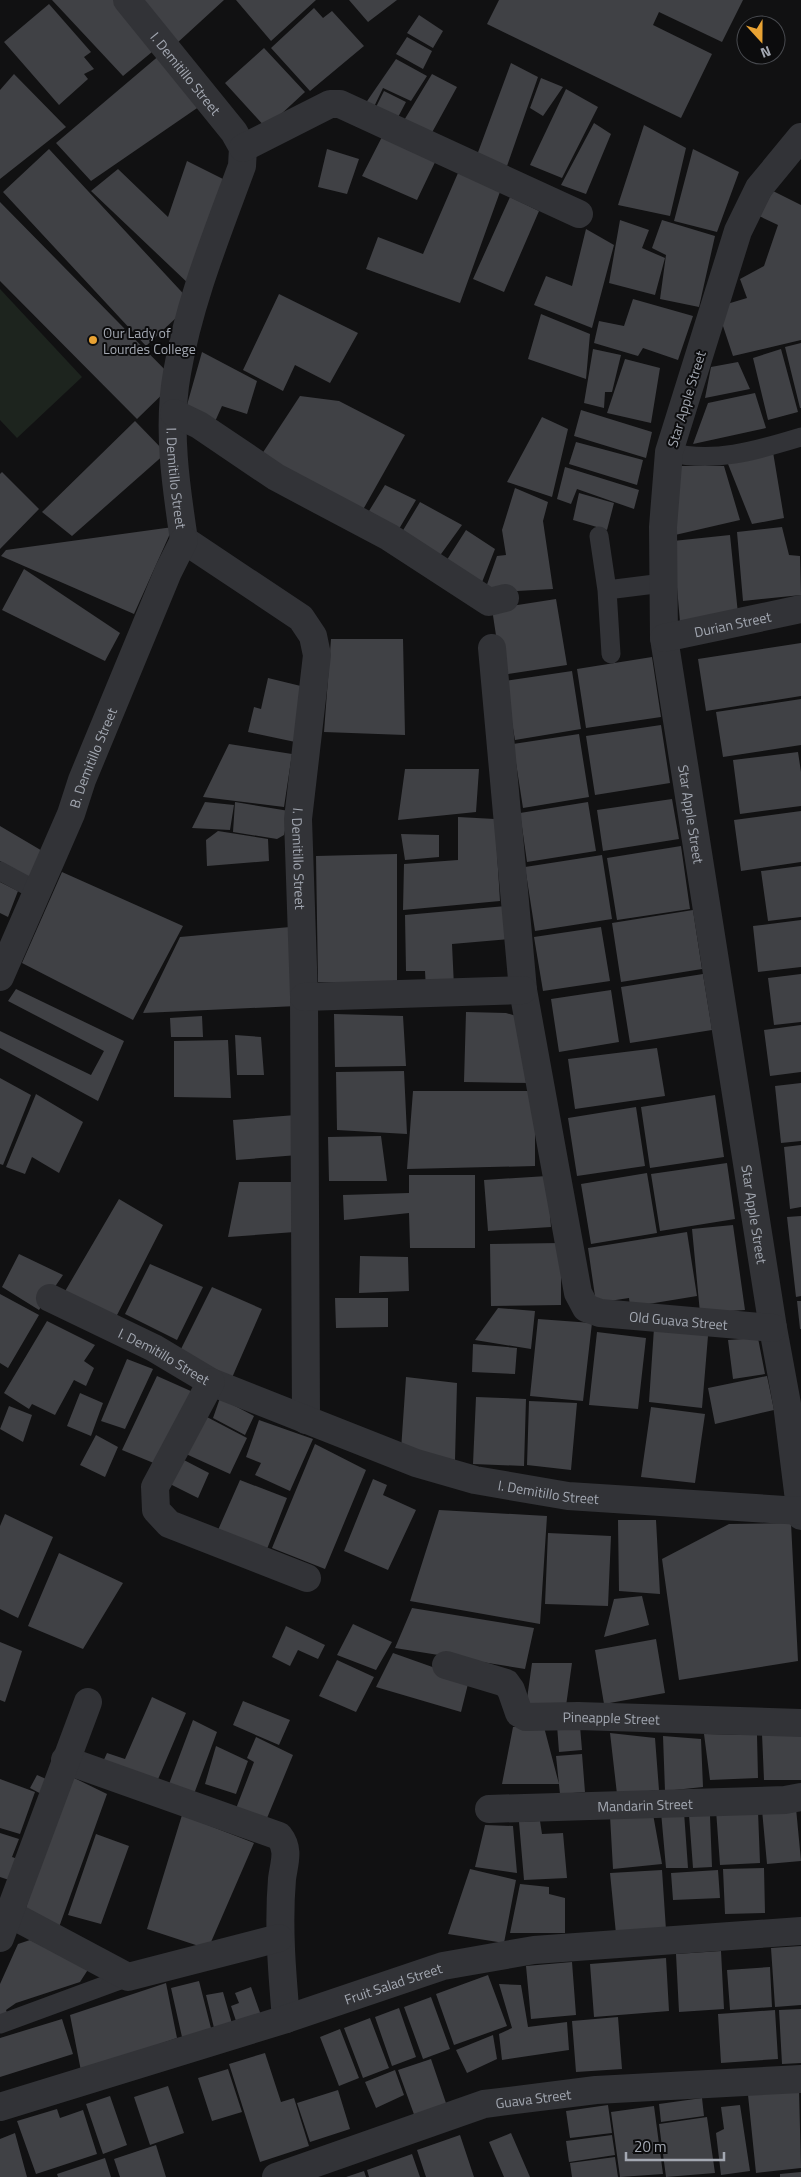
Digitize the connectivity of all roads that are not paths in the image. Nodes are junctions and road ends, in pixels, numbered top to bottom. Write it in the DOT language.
graph roads {
  1 [pos="127,0"];
  2 [pos="801,137"];
  3 [pos="243,148"];
  4 [pos="579,214"];
  5 [pos="174,413"];
  6 [pos="801,437"];
  7 [pos="669,452"];
  8 [pos="599,536"];
  9 [pos="184,540"];
  10 [pos="663,583"];
  11 [pos="607,590"];
  12 [pos="505,598"];
  13 [pos="801,609"];
  14 [pos="664,638"];
  15 [pos="492,648"];
  16 [pos="611,654"];
  17 [pos="0,871"];
  18 [pos="37,891"];
  19 [pos="0,977"];
  20 [pos="524,990"];
  21 [pos="304,997"];
  22 [pos="50,1298"];
  23 [pos="773,1328"];
  24 [pos="211,1382"];
  25 [pos="794,1404"];
  26 [pos="306,1420"];
  27 [pos="800,1511"];
  28 [pos="801,1516"];
  29 [pos="307,1578"];
  30 [pos="446,1665"];
  31 [pos="88,1702"];
  32 [pos="801,1723"];
  33 [pos="65,1760"];
  34 [pos="801,1797"];
  35 [pos="489,1809"];
  36 [pos="4,1925"];
  37 [pos="801,1931"];
  38 [pos="279,1938"];
  39 [pos="128,1977"];
  40 [pos="286,2019"];
  41 [pos="0,2024"];
  42 [pos="801,2079"];
  43 [pos="0,2107"];
  44 [pos="276,2177"];
  1 -- 3 [label="street, I. Demitillo Street"];
  2 -- 7 [label="street, Star Apple Street"];
  3 -- 4 [label="street"];
  3 -- 5 [label="street, I. Demitillo Street"];
  5 -- 9 [label="street, I. Demitillo Street"];
  5 -- 12 [label="street"];
  6 -- 7 [label="lane"];
  7 -- 10 [label="street, Star Apple Street"];
  8 -- 11 [label="lane"];
  9 -- 18 [label="street, B. Demitillo Street"];
  9 -- 21 [label="street, I. Demitillo Street"];
  10 -- 11 [label="lane"];
  10 -- 14 [label="street, Star Apple Street"];
  11 -- 16 [label="lane"];
  13 -- 14 [label="street, Durian Street"];
  14 -- 23 [label="street, Star Apple Street"];
  15 -- 20 [label="street"];
  17 -- 18 [label="lane"];
  18 -- 19 [label="street, B. Demitillo Street"];
  20 -- 21 [label="street"];
  20 -- 23 [label="street, Old Guava Street"];
  21 -- 26 [label="street, I. Demitillo Street"];
  22 -- 24 [label="street, I. Demitillo Street"];
  23 -- 25 [label="street, Star Apple Street"];
  24 -- 26 [label="street, I. Demitillo Street"];
  24 -- 29 [label="street"];
  25 -- 27 [label="street, Star Apple Street"];
  26 -- 27 [label="street, I. Demitillo Street"];
  27 -- 28 [label="street, Star Apple Street"];
  30 -- 32 [label="street, Pineapple Street"];
  31 -- 33 [label="street"];
  33 -- 36 [label="street"];
  33 -- 38 [label="street"];
  34 -- 35 [label="street, Mandarin Street"];
  36 -- 39 [label="street"];
  37 -- 40 [label="street, Fruit Salad Street"];
  38 -- 39 [label="street"];
  38 -- 40 [label="street"];
  39 -- 41 [label="lane"];
  40 -- 43 [label="street, Fruit Salad Street"];
  42 -- 44 [label="street, Guava Street"];
}
